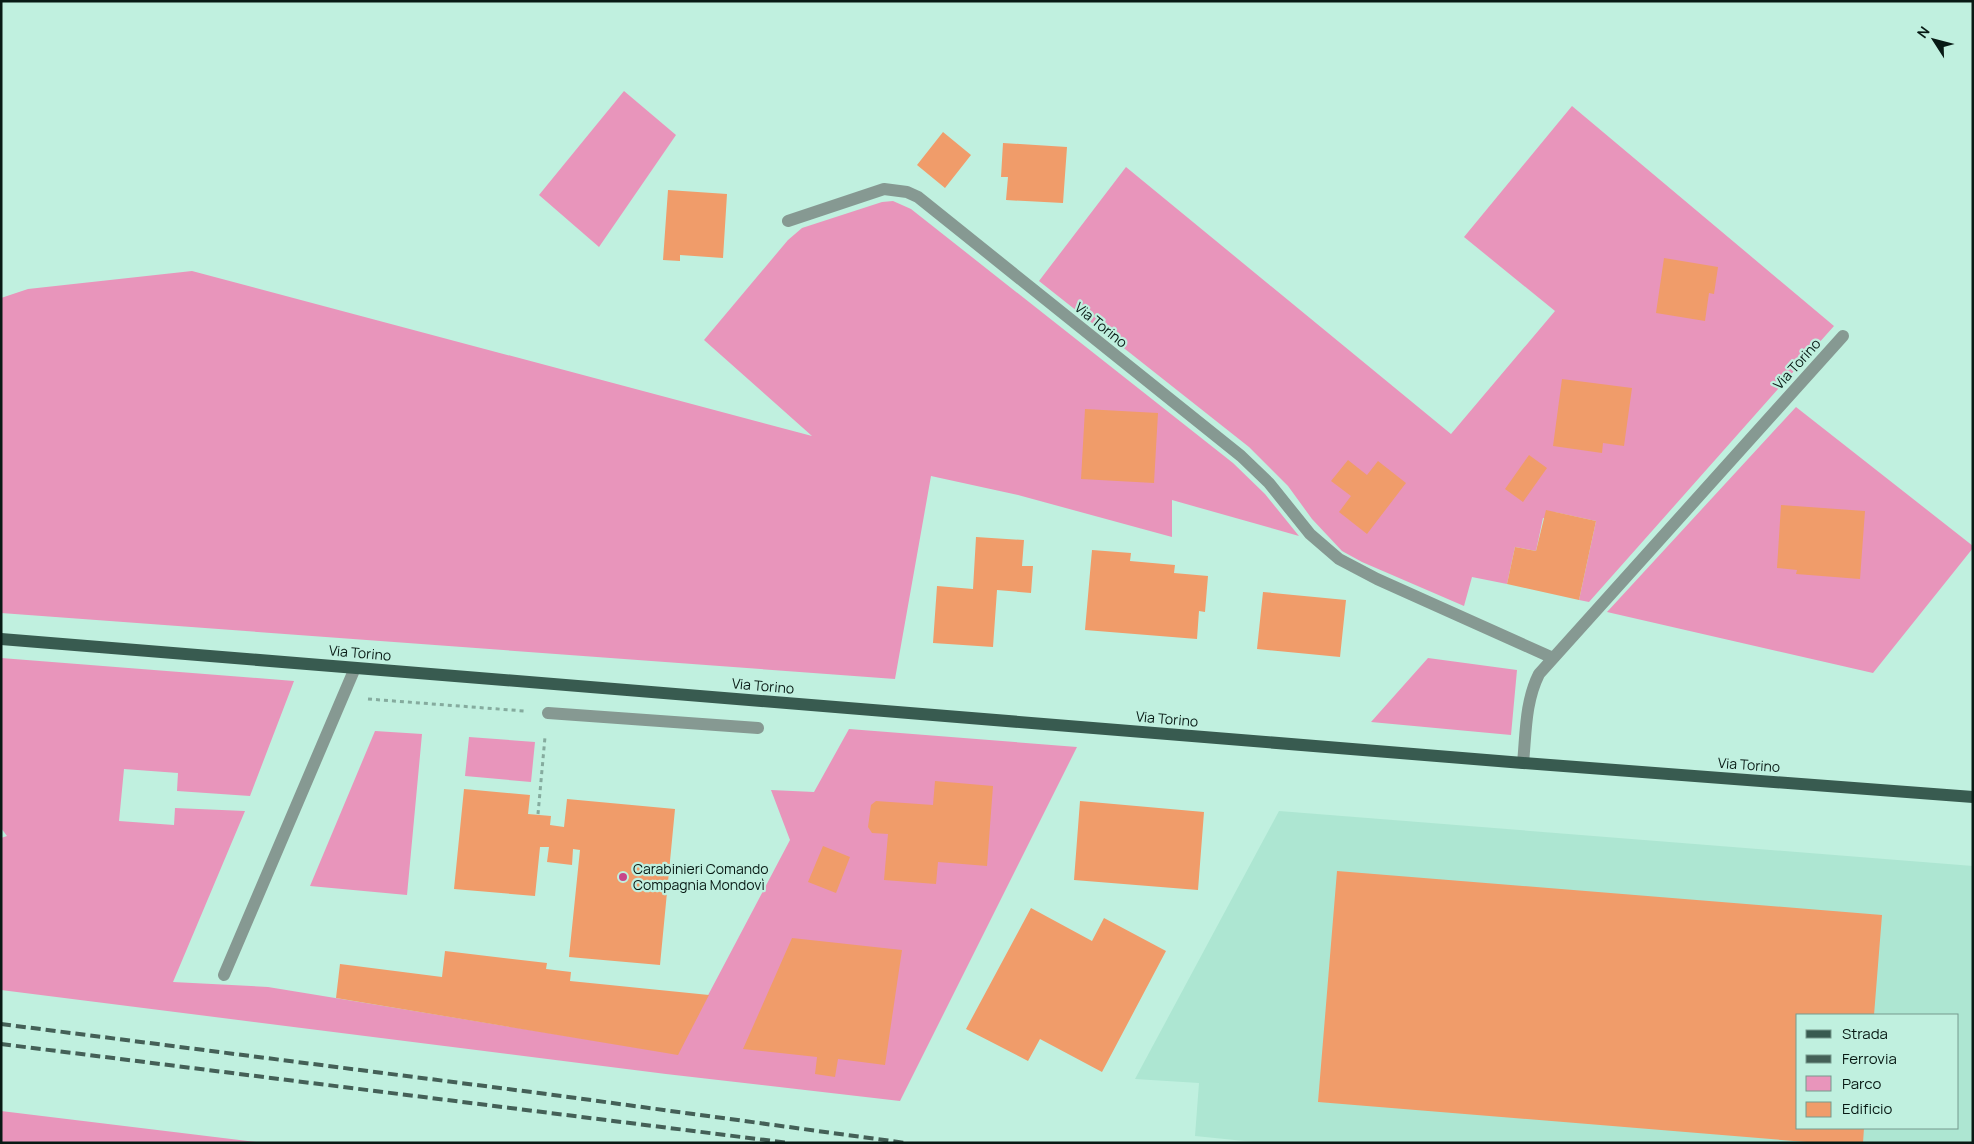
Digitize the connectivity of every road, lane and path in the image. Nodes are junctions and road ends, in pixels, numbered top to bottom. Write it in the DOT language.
graph roads {
  1 [pos="788,221"];
  2 [pos="1843,336"];
  3 [pos="1,639"];
  4 [pos="1553,658"];
  5 [pos="355,668"];
  6 [pos="343,698"];
  7 [pos="548,713"];
  8 [pos="758,728"];
  9 [pos="1523,763"];
  10 [pos="1973,797"];
  11 [pos="538,814"];
  12 [pos="224,975"];
  1 -- 4 [label="street, Via Torino"];
  2 -- 4 [label="street, Via Torino"];
  3 -- 5 [label="main road, Via Torino"];
  4 -- 9 [label="street, Via Torino"];
  5 -- 6 [label="street"];
  5 -- 9 [label="main road, Via Torino"];
  6 -- 7 [label="path"];
  6 -- 12 [label="street"];
  7 -- 8 [label="street"];
  7 -- 11 [label="path"];
  9 -- 10 [label="main road, Via Torino"];
}
